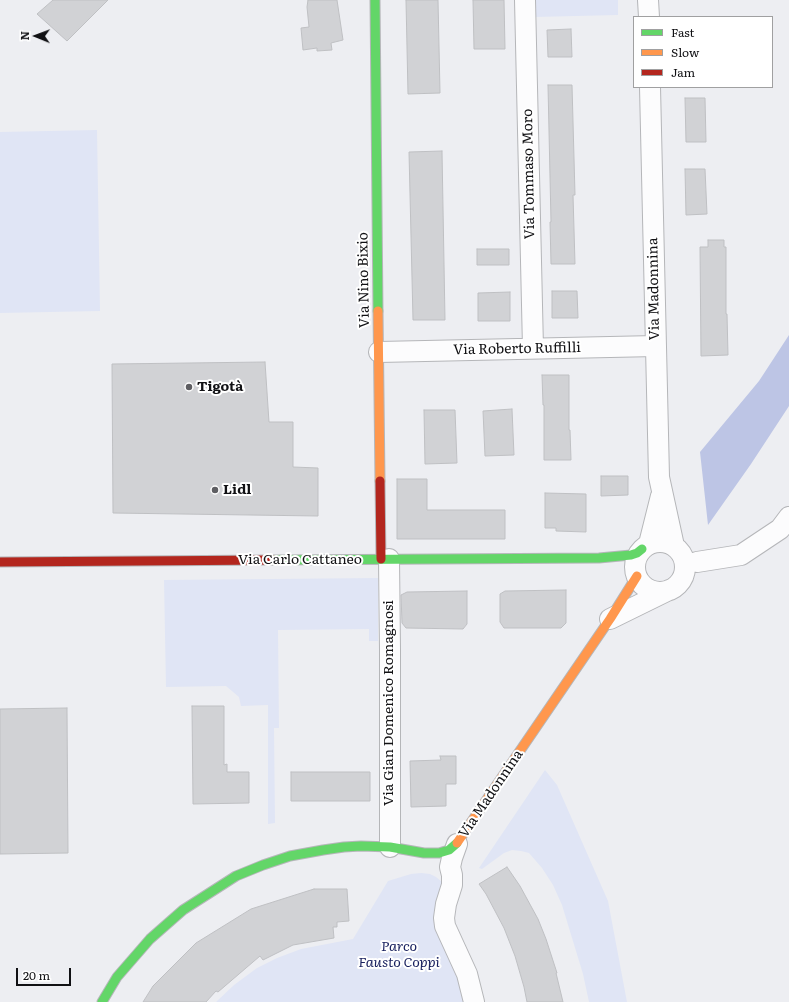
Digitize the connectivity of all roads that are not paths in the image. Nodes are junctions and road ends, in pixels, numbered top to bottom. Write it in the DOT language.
graph roads {
  1 [pos="375,0"];
  2 [pos="526,0"];
  3 [pos="648,0"];
  4 [pos="649,16"];
  5 [pos="650,88"];
  6 [pos="656,346"];
  7 [pos="533,348"];
  8 [pos="379,352"];
  9 [pos="662,491"];
  10 [pos="789,517"];
  11 [pos="674,546"];
  12 [pos="645,547"];
  13 [pos="599,558"];
  14 [pos="385,559"];
  15 [pos="0,562"];
  16 [pos="697,562"];
  17 [pos="636,574"];
  18 [pos="672,588"];
  19 [pos="610,619"];
  20 [pos="457,844"];
  21 [pos="390,846"];
  22 [pos="102,1002"];
  23 [pos="474,1002"];
  1 -- 8 [label="street, Via Nino Bixio"];
  2 -- 7 [label="street, Via Tommaso Moro"];
  3 -- 4 [label="street"];
  5 -- 6 [label="street, Via Madonnina"];
  6 -- 7 [label="street, Via Roberto Ruffilli"];
  6 -- 9 [label="street, Via Madonnina"];
  7 -- 8 [label="street, Via Roberto Ruffilli"];
  8 -- 14 [label="street, Via Nino Bixio"];
  9 -- 11 [label="street, Via Madonnina"];
  9 -- 12 [label="street, Via Madonnina"];
  10 -- 16 [label="street"];
  11 -- 12 [label="street"];
  11 -- 18 [label="street"];
  12 -- 13 [label="street, Via Carlo Cattaneo"];
  12 -- 17 [label="street"];
  13 -- 14 [label="street, Via Carlo Cattaneo"];
  13 -- 17 [label="street, Via Carlo Cattaneo"];
  14 -- 15 [label="street, Via Carlo Cattaneo"];
  14 -- 21 [label="street, Via Gian Domenico Romagnosi"];
  17 -- 18 [label="street"];
  17 -- 19 [label="street, Via Madonnina"];
  18 -- 19 [label="street, Via Madonnina"];
  19 -- 20 [label="street, Via Madonnina"];
  20 -- 21 [label="street, Via Madonnina"];
  20 -- 23 [label="street"];
  21 -- 22 [label="street, Via Madonnina"];
}
